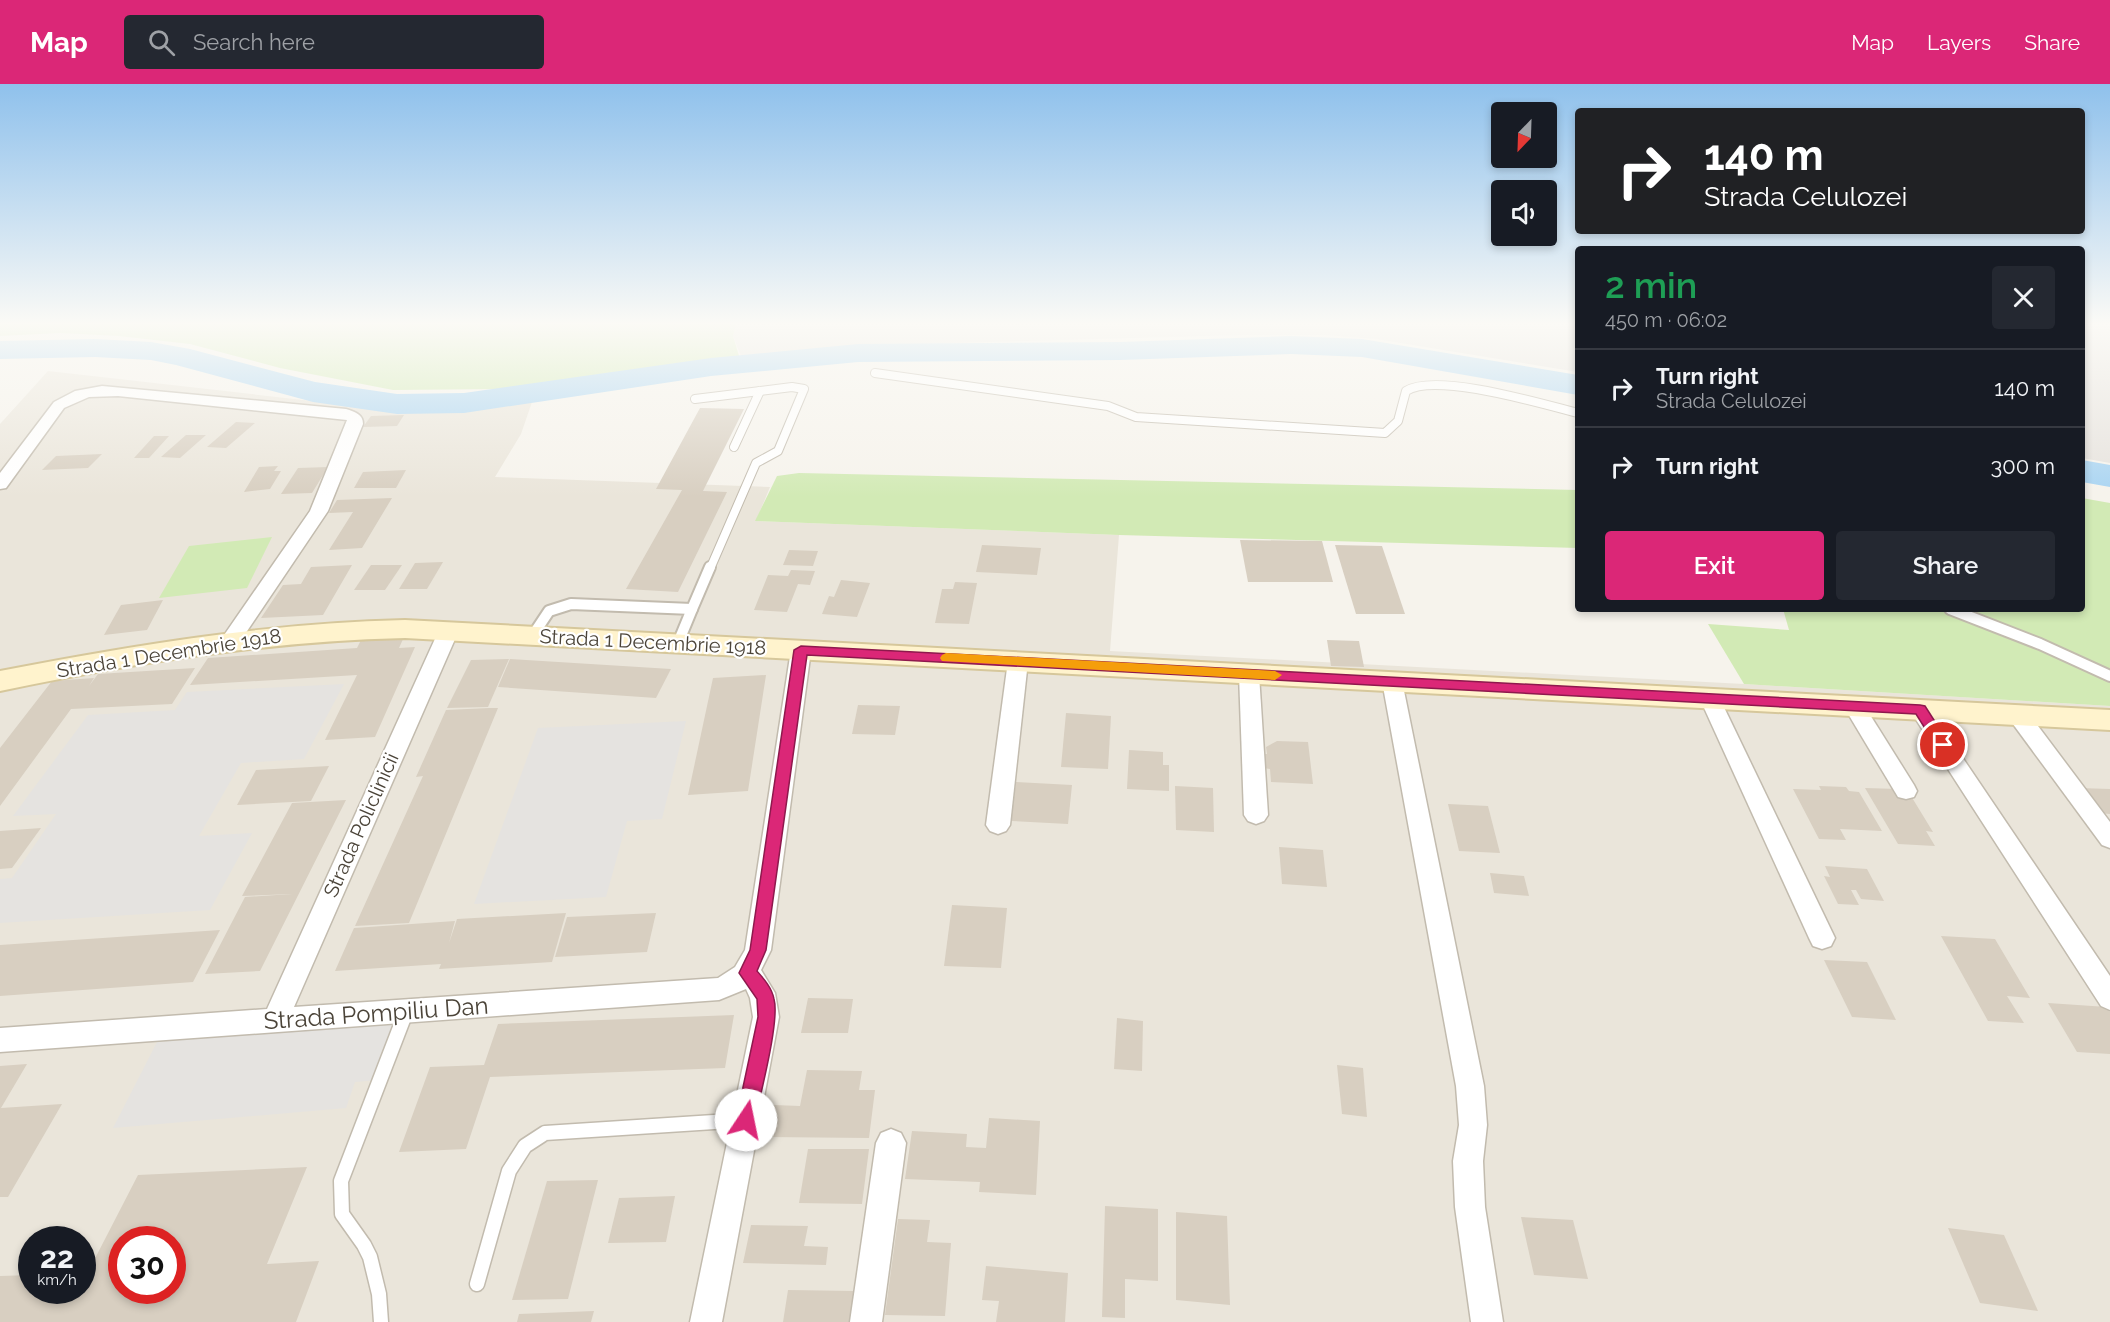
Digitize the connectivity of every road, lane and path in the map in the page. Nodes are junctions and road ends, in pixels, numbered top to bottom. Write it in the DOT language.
graph roads {
  1 [pos="937,382"];
  2 [pos="760,391"];
  3 [pos="695,399"];
  4 [pos="1575,412"];
  5 [pos="734,447"];
  6 [pos="0,484"];
  7 [pos="692,609"];
  8 [pos="1958,612"];
  9 [pos="449,630"];
  10 [pos="533,635"];
  11 [pos="230,641"];
  12 [pos="678,643"];
  13 [pos="801,650"];
  14 [pos="1018,661"];
  15 [pos="1249,674"];
  16 [pos="2110,676"];
  17 [pos="0,681"];
  18 [pos="1392,681"];
  19 [pos="1710,699"];
  20 [pos="1855,706"];
  21 [pos="1920,710"];
  22 [pos="2018,715"];
  23 [pos="2110,720"];
  24 [pos="1906,791"];
  25 [pos="1256,815"];
  26 [pos="998,825"];
  27 [pos="2110,839"];
  28 [pos="1822,938"];
  29 [pos="748,973"];
  30 [pos="2110,998"];
  31 [pos="406,1012"];
  32 [pos="275,1020"];
  33 [pos="0,1040"];
  34 [pos="746,1120"];
  35 [pos="891,1143"];
  36 [pos="477,1284"];
  37 [pos="381,1322"];
  38 [pos="706,1322"];
  39 [pos="866,1322"];
  40 [pos="1487,1322"];
  1 -- 4 [label="lane"];
  2 -- 3 [label="lane"];
  2 -- 5 [label="lane"];
  2 -- 7 [label="lane"];
  6 -- 11 [label="street"];
  7 -- 10 [label="lane"];
  7 -- 12 [label="lane"];
  8 -- 16 [label="lane"];
  9 -- 10 [label="street, Strada 1 Decembrie 1918"];
  9 -- 11 [label="street, Strada 1 Decembrie 1918"];
  9 -- 32 [label="street, Strada Policlinicii"];
  10 -- 12 [label="street, Strada 1 Decembrie 1918"];
  11 -- 17 [label="street, Strada 1 Decembrie 1918"];
  12 -- 13 [label="street, Strada 1 Decembrie 1918"];
  13 -- 14 [label="street, Strada 1 Decembrie 1918"];
  13 -- 29 [label="street"];
  14 -- 15 [label="street, Strada 1 Decembrie 1918"];
  14 -- 26 [label="street"];
  15 -- 18 [label="street, Strada 1 Decembrie 1918"];
  15 -- 25 [label="street"];
  18 -- 19 [label="street, Strada 1 Decembrie 1918"];
  18 -- 40 [label="street"];
  19 -- 20 [label="street, Strada 1 Decembrie 1918"];
  19 -- 28 [label="street"];
  20 -- 21 [label="street, Strada 1 Decembrie 1918"];
  20 -- 24 [label="street"];
  21 -- 22 [label="street, Strada 1 Decembrie 1918"];
  21 -- 30 [label="street"];
  22 -- 23 [label="street, Strada 1 Decembrie 1918"];
  22 -- 27 [label="street"];
  29 -- 31 [label="street, Strada Pompiliu Dan"];
  29 -- 34 [label="street"];
  31 -- 32 [label="street, Strada Pompiliu Dan"];
  31 -- 37 [label="lane"];
  32 -- 33 [label="street, Strada Pompiliu Dan"];
  34 -- 36 [label="lane"];
  34 -- 38 [label="street"];
  35 -- 39 [label="street"];
}
